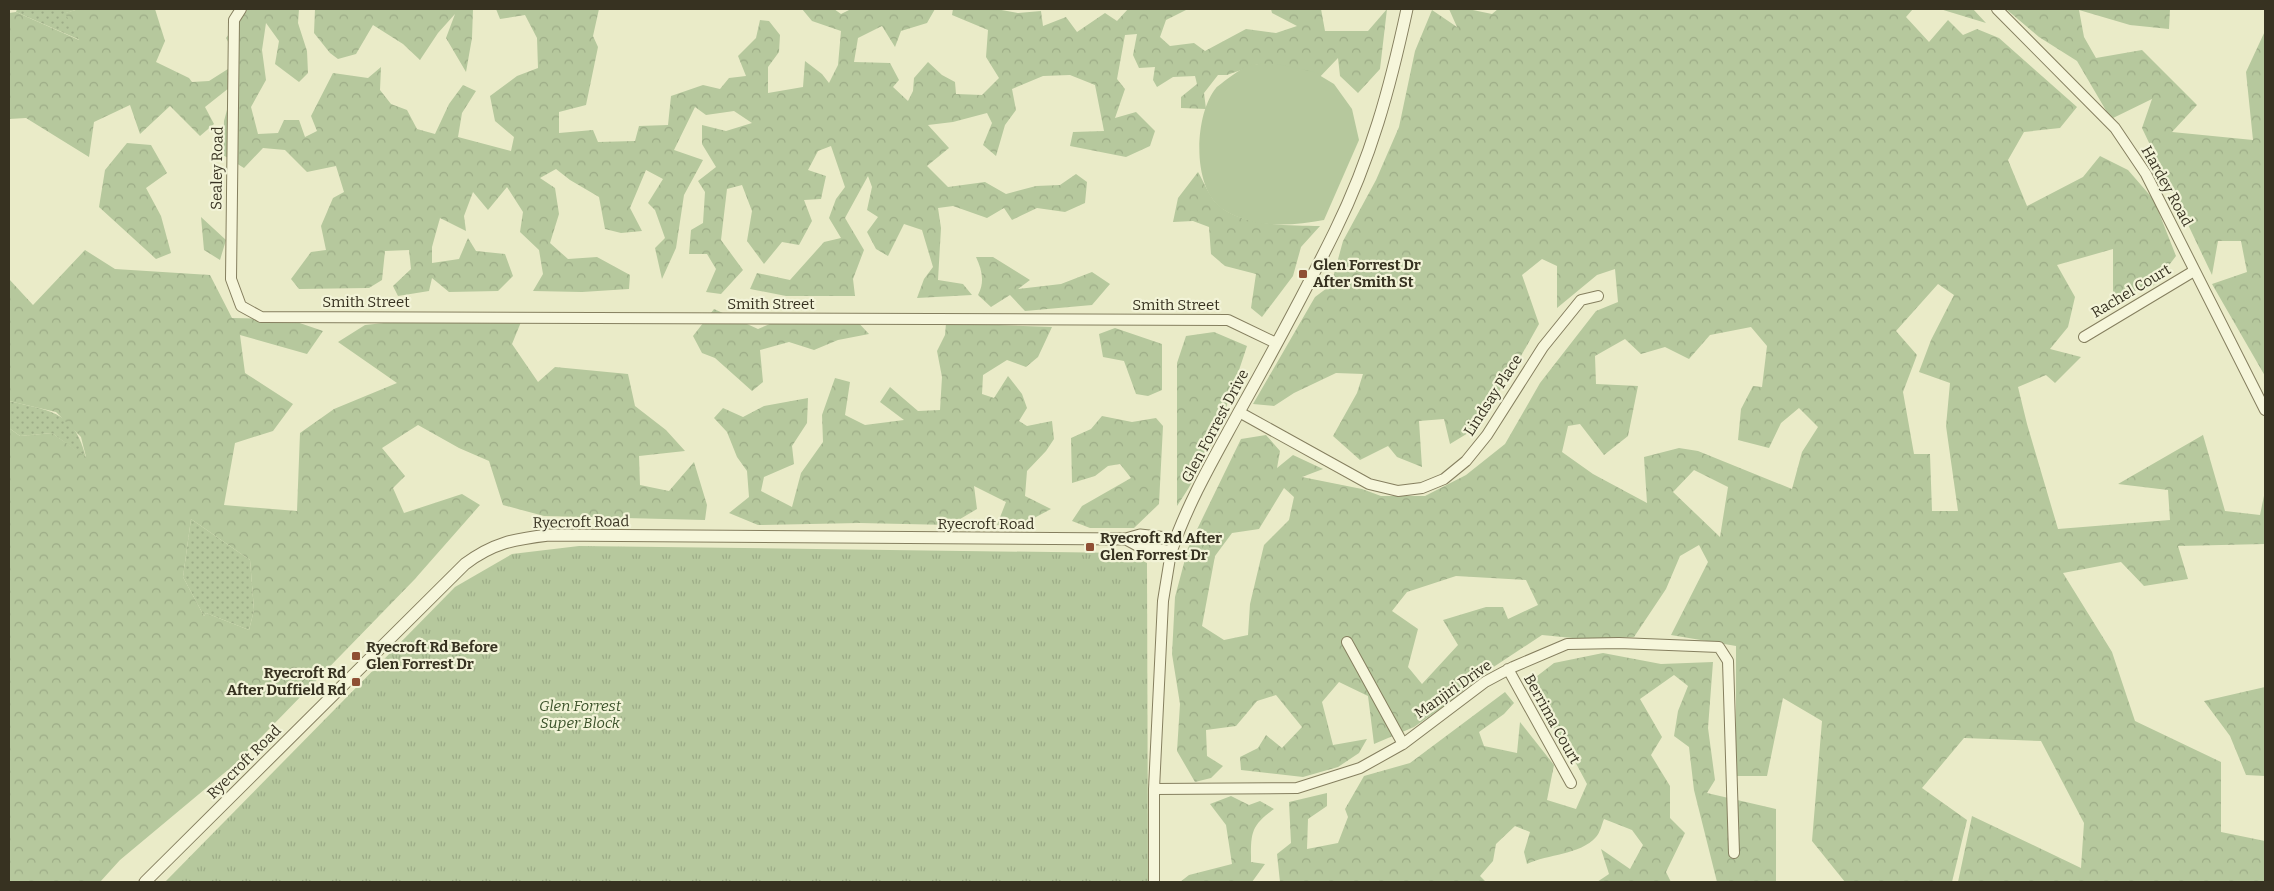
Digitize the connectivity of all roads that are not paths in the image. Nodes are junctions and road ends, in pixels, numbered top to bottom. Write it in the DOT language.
graph roads {
  1 [pos="241,9"];
  2 [pos="1407,9"];
  3 [pos="1997,9"];
  4 [pos="2194,270"];
  5 [pos="1598,296"];
  6 [pos="261,317"];
  7 [pos="2084,337"];
  8 [pos="1276,343"];
  9 [pos="2265,410"];
  10 [pos="1239,412"];
  11 [pos="1126,539"];
  12 [pos="1176,539"];
  13 [pos="1172,552"];
  14 [pos="1347,642"];
  15 [pos="1508,669"];
  16 [pos="1403,744"];
  17 [pos="1571,783"];
  18 [pos="1154,789"];
  19 [pos="1734,853"];
  20 [pos="145,882"];
  21 [pos="1154,882"];
  1 -- 6 [label="street, Sealey Road"];
  2 -- 8 [label="street, Glen Forrest Drive"];
  3 -- 4 [label="street, Hardey Road"];
  4 -- 7 [label="street, Rachel Court"];
  4 -- 9 [label="street, Hardey Road"];
  5 -- 10 [label="street, Lindsay Place"];
  6 -- 8 [label="street, Smith Street"];
  8 -- 10 [label="street, Glen Forrest Drive"];
  10 -- 12 [label="street, Glen Forrest Drive"];
  11 -- 12 [label="street, Ryecroft Road"];
  11 -- 13 [label="street, Ryecroft Road"];
  11 -- 20 [label="street, Ryecroft Road"];
  12 -- 13 [label="street, Glen Forrest Drive"];
  13 -- 18 [label="street, Glen Forrest Drive"];
  14 -- 16 [label="street"];
  15 -- 16 [label="street, Manjiri Drive"];
  15 -- 17 [label="street, Berrima Court"];
  15 -- 19 [label="street, Manjiri Drive"];
  16 -- 18 [label="street, Manjiri Drive"];
  18 -- 21 [label="street, Glen Forrest Drive"];
}
